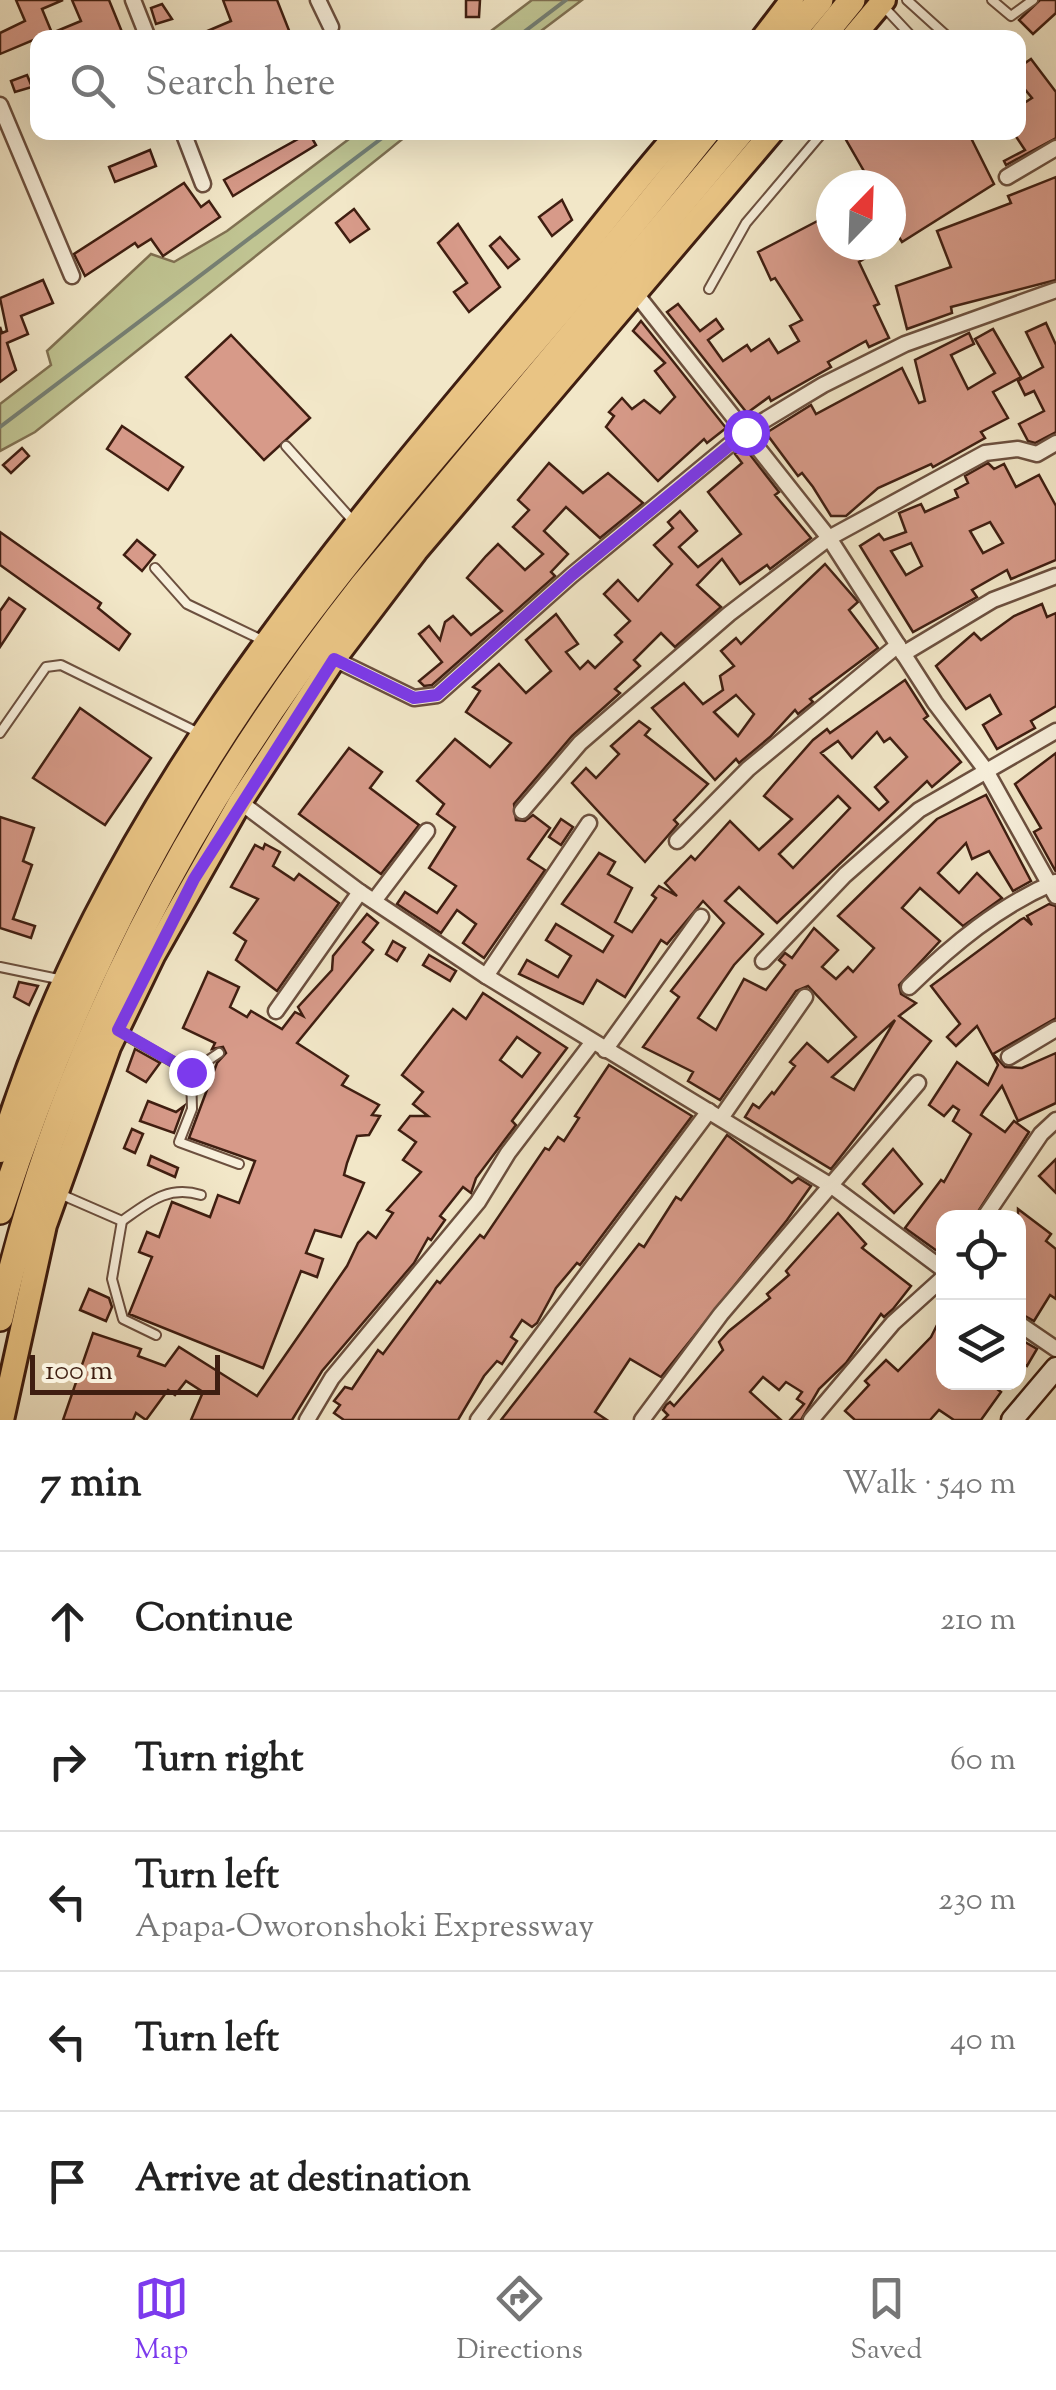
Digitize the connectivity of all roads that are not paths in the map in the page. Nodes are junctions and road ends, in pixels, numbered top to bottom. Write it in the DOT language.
graph roads {
  1 [pos="134,0"];
  2 [pos="318,0"];
  3 [pos="792,0"];
  4 [pos="820,0"];
  5 [pos="852,0"];
  6 [pos="907,0"];
  7 [pos="992,0"];
  8 [pos="1033,0"];
  9 [pos="882,2"];
  10 [pos="331,28"];
  11 [pos="145,30"];
  12 [pos="769,30"];
  13 [pos="795,30"];
  14 [pos="828,30"];
  15 [pos="859,30"];
  16 [pos="906,30"];
  17 [pos="940,30"];
  18 [pos="0,105"];
  19 [pos="186,140"];
  20 [pos="671,140"];
  21 [pos="700,140"];
  22 [pos="735,140"];
  23 [pos="765,140"];
  24 [pos="817,140"];
  25 [pos="1056,148"];
  26 [pos="1006,177"];
  27 [pos="203,184"];
  28 [pos="72,276"];
  29 [pos="708,289"];
  30 [pos="1056,290"];
  31 [pos="637,295"];
  32 [pos="746,432"];
  33 [pos="1056,443"];
  34 [pos="286,446"];
  35 [pos="354,522"];
  36 [pos="829,538"];
  37 [pos="155,568"];
  38 [pos="1056,576"];
  39 [pos="264,641"];
  40 [pos="900,650"];
  41 [pos="334,659"];
  42 [pos="1056,731"];
  43 [pos="0,733"];
  44 [pos="201,734"];
  45 [pos="985,768"];
  46 [pos="240,802"];
  47 [pos="522,810"];
  48 [pos="589,823"];
  49 [pos="428,831"];
  50 [pos="676,841"];
  51 [pos="1054,887"];
  52 [pos="360,892"];
  53 [pos="374,901"];
  54 [pos="701,917"];
  55 [pos="762,961"];
  56 [pos="0,968"];
  57 [pos="486,976"];
  58 [pos="68,981"];
  59 [pos="909,987"];
  60 [pos="805,997"];
  61 [pos="276,1011"];
  62 [pos="1056,1029"];
  63 [pos="118,1030"];
  64 [pos="598,1047"];
  65 [pos="219,1052"];
  66 [pos="1009,1056"];
  67 [pos="191,1072"];
  68 [pos="918,1083"];
  69 [pos="715,1114"];
  70 [pos="1056,1120"];
  71 [pos="0,1151"];
  72 [pos="239,1164"];
  73 [pos="833,1187"];
  74 [pos="56,1192"];
  75 [pos="202,1195"];
  76 [pos="989,1210"];
  77 [pos="0,1211"];
  78 [pos="122,1221"];
  79 [pos="936,1267"];
  80 [pos="936,1281"];
  81 [pos="0,1318"];
  82 [pos="1026,1327"];
  83 [pos="156,1335"];
  84 [pos="1056,1348"];
  85 [pos="1053,1377"];
  86 [pos="2,1420"];
  87 [pos="307,1420"];
  88 [pos="478,1420"];
  89 [pos="642,1420"];
  90 [pos="811,1420"];
  91 [pos="1012,1420"];
  1 -- 11 [label="street"];
  2 -- 10 [label="street"];
  3 -- 12 [label="main road"];
  4 -- 13 [label="highway"];
  5 -- 14 [label="highway"];
  6 -- 17 [label="lane"];
  7 -- 8 [label="lane"];
  9 -- 15 [label="main road"];
  9 -- 16 [label="lane"];
  18 -- 28 [label="street"];
  19 -- 27 [label="street"];
  20 -- 35 [label="main road"];
  21 -- 77 [label="highway"];
  22 -- 81 [label="highway"];
  23 -- 31 [label="main road"];
  24 -- 29 [label="lane"];
  25 -- 26 [label="street"];
  30 -- 32 [label="street"];
  31 -- 32 [label="street"];
  31 -- 41 [label="main road"];
  32 -- 36 [label="street"];
  32 -- 41 [label="street"];
  33 -- 36 [label="street"];
  34 -- 35 [label="lane"];
  35 -- 39 [label="main road"];
  36 -- 40 [label="street"];
  36 -- 47 [label="street"];
  37 -- 39 [label="lane"];
  38 -- 40 [label="street"];
  39 -- 44 [label="main road"];
  40 -- 45 [label="street"];
  40 -- 50 [label="street"];
  41 -- 46 [label="main road"];
  42 -- 45 [label="street"];
  43 -- 44 [label="lane"];
  44 -- 58 [label="main road"];
  45 -- 51 [label="street"];
  45 -- 55 [label="street"];
  46 -- 52 [label="street"];
  46 -- 63 [label="main road"];
  48 -- 57 [label="street"];
  49 -- 53 [label="street"];
  51 -- 59 [label="street"];
  52 -- 53 [label="street"];
  52 -- 61 [label="street"];
  53 -- 57 [label="street"];
  54 -- 64 [label="street"];
  56 -- 58 [label="lane"];
  57 -- 64 [label="street"];
  58 -- 71 [label="main road"];
  60 -- 69 [label="street"];
  62 -- 66 [label="street"];
  63 -- 67 [label="lane"];
  63 -- 74 [label="main road"];
  64 -- 69 [label="street"];
  64 -- 87 [label="street"];
  65 -- 67 [label="lane"];
  67 -- 72 [label="lane"];
  68 -- 73 [label="street"];
  69 -- 73 [label="street"];
  69 -- 88 [label="street"];
  70 -- 76 [label="street"];
  73 -- 79 [label="street"];
  73 -- 89 [label="street"];
  74 -- 78 [label="lane"];
  74 -- 86 [label="main road"];
  75 -- 78 [label="lane"];
  78 -- 83 [label="lane"];
  80 -- 90 [label="street"];
  82 -- 84 [label="street"];
  85 -- 91 [label="main road"];
}
